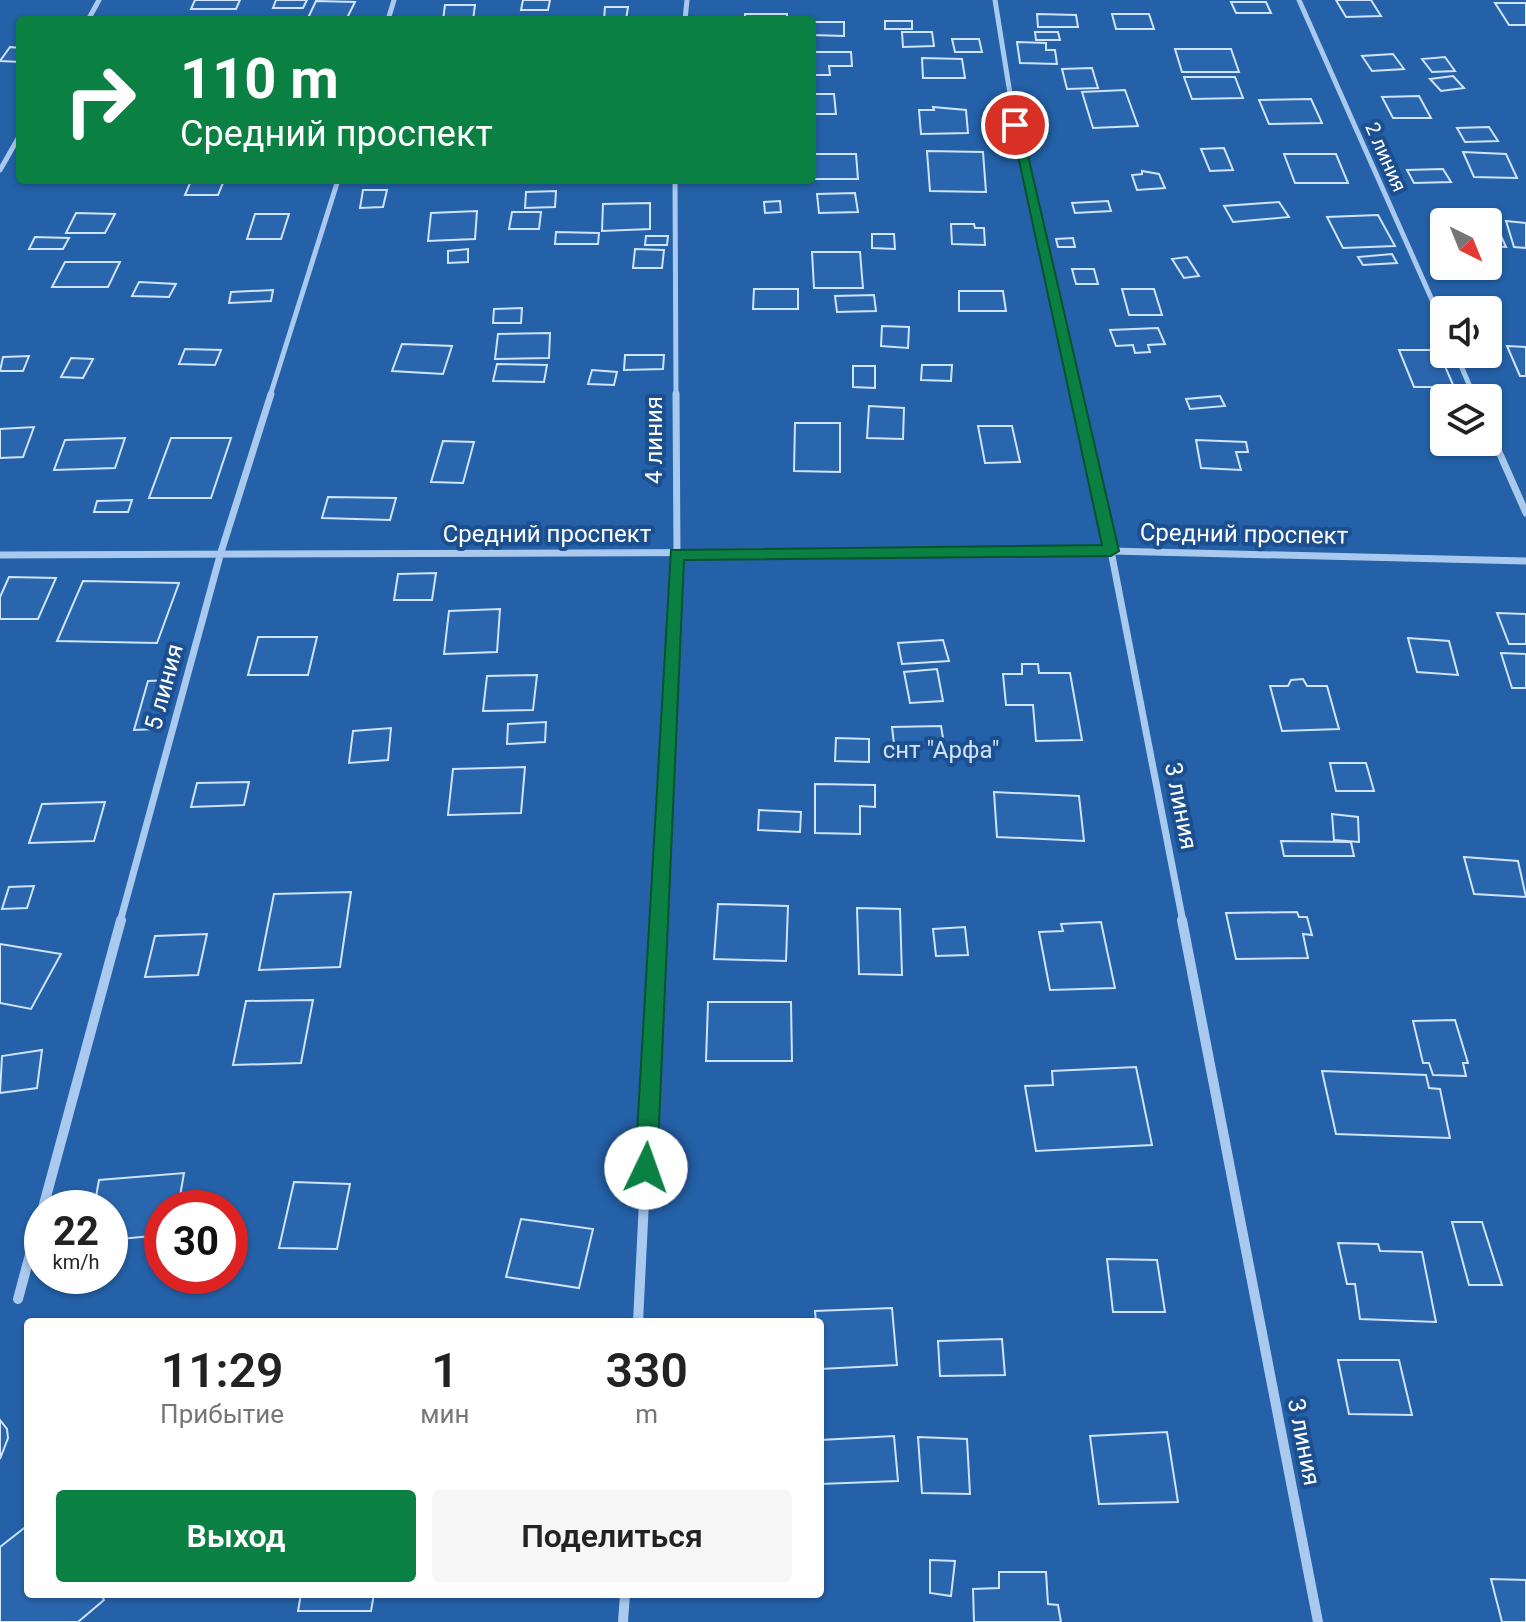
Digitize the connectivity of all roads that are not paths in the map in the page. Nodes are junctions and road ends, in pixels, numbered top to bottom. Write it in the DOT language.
graph roads {
  1 [pos="995,0"];
  2 [pos="1299,0"];
  3 [pos="16,142"];
  4 [pos="0,170"];
  5 [pos="337,184"];
  6 [pos="675,184"];
  7 [pos="1430,296"];
  8 [pos="1501,456"];
  9 [pos="1526,513"];
  10 [pos="1111,551"];
  11 [pos="221,552"];
  12 [pos="677,554"];
  13 [pos="0,555"];
  14 [pos="1526,561"];
  15 [pos="47,1190"];
  16 [pos="24,1276"];
  17 [pos="18,1299"];
  18 [pos="638,1318"];
  19 [pos="625,1598"];
  20 [pos="623,1622"];
  21 [pos="1318,1622"];
  1 -- 10 [label="street, 3 линия"];
  2 -- 7 [label="street, 2 линия"];
  3 -- 4 [label="street"];
  5 -- 11 [label="street, 5 линия"];
  6 -- 12 [label="street, 4 линия"];
  8 -- 9 [label="street"];
  10 -- 12 [label="street, Средний проспект"];
  10 -- 14 [label="street, Средний проспект"];
  10 -- 21 [label="street, 3 линия"];
  11 -- 12 [label="street, Средний проспект"];
  11 -- 13 [label="street, Средний проспект"];
  11 -- 15 [label="street, 5 линия"];
  12 -- 18 [label="street, 4 линия"];
  16 -- 17 [label="street, 5 линия"];
  19 -- 20 [label="street"];
}
